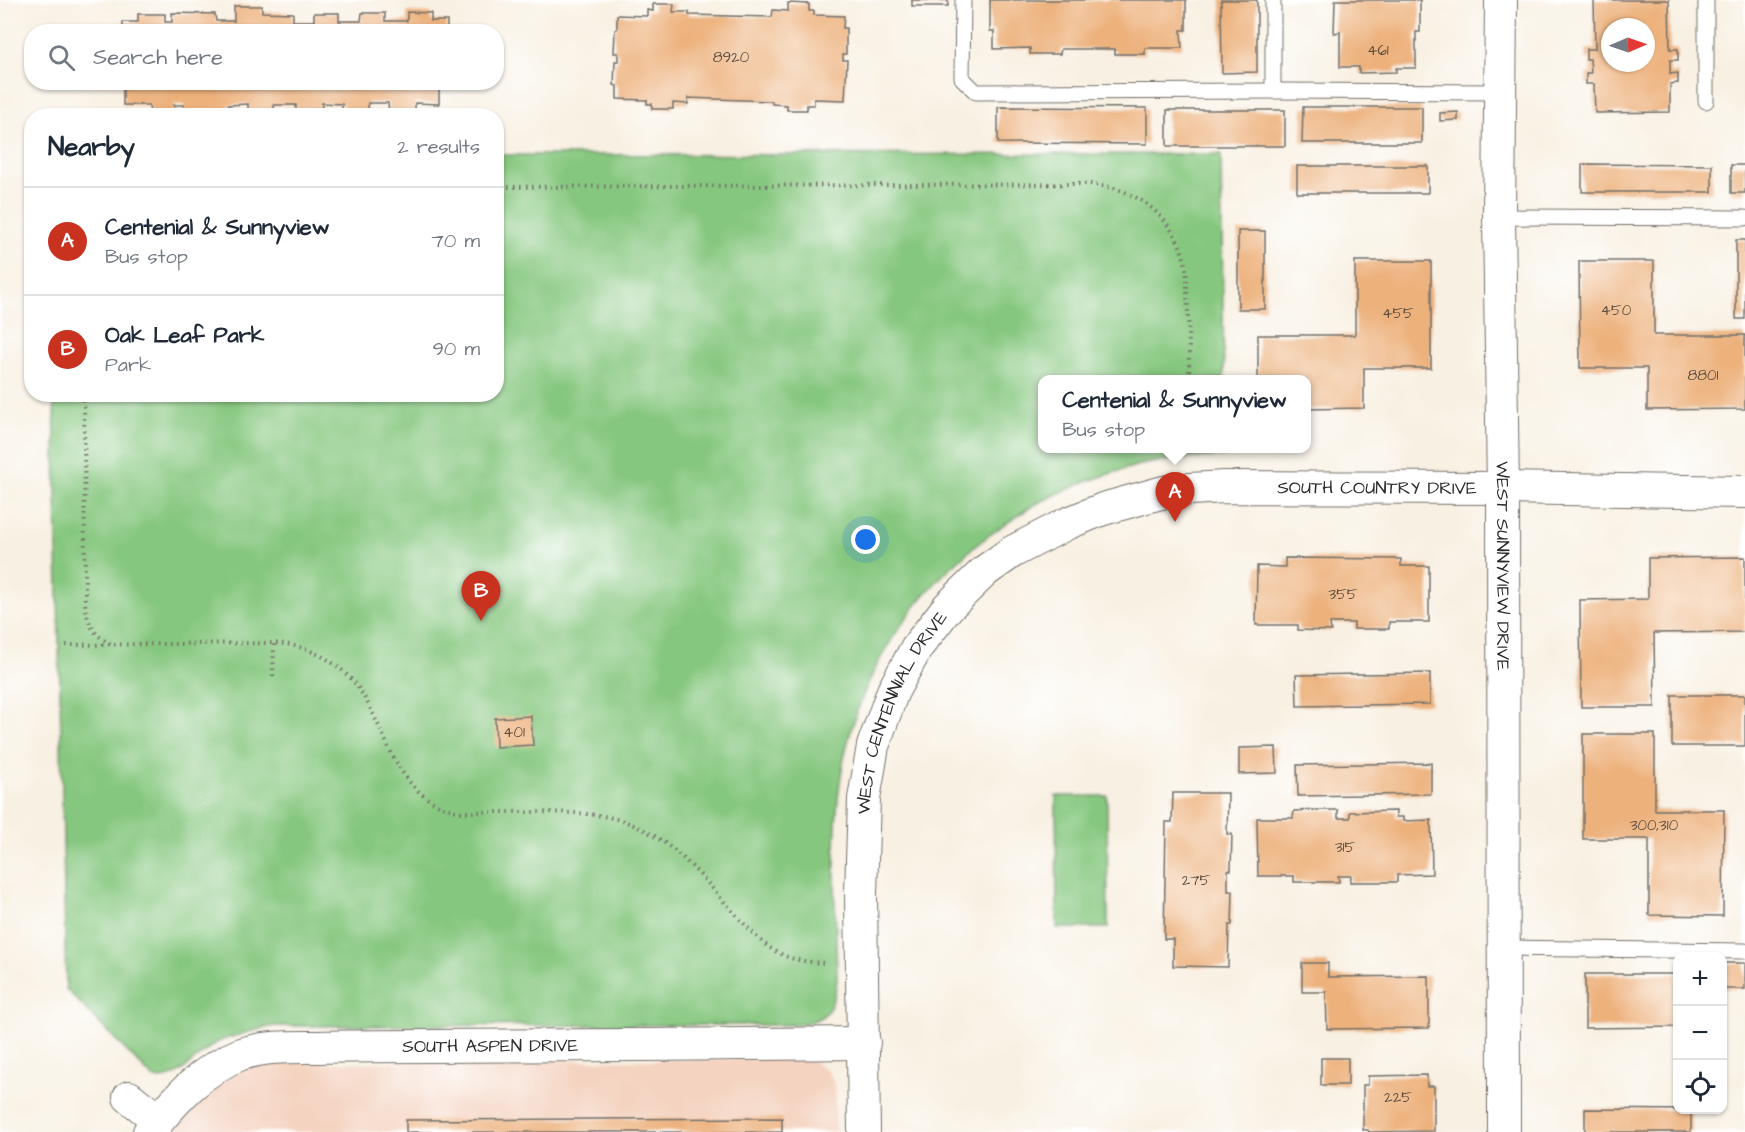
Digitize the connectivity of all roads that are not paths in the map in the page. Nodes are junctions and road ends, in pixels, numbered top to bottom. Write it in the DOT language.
graph roads {
  1 [pos="963,0"];
  2 [pos="1273,0"];
  3 [pos="1501,0"];
  4 [pos="1706,0"];
  5 [pos="1273,90"];
  6 [pos="1500,92"];
  7 [pos="1706,101"];
  8 [pos="1499,217"];
  9 [pos="1745,218"];
  10 [pos="1225,487"];
  11 [pos="1503,488"];
  12 [pos="1745,492"];
  13 [pos="1503,948"];
  14 [pos="1745,951"];
  15 [pos="864,1043"];
  16 [pos="129,1096"];
  17 [pos="159,1128"];
  18 [pos="864,1132"];
  19 [pos="1504,1132"];
  1 -- 5 [label="lane"];
  2 -- 5 [label="lane"];
  3 -- 6 [label="street, WEST SUNNYVIEW DRIVE"];
  4 -- 7 [label="lane"];
  5 -- 6 [label="lane"];
  6 -- 8 [label="street, WEST SUNNYVIEW DRIVE"];
  8 -- 9 [label="lane"];
  8 -- 11 [label="street, WEST SUNNYVIEW DRIVE"];
  10 -- 11 [label="street, SOUTH COUNTRY DRIVE"];
  10 -- 15 [label="street, WEST CENTENNIAL DRIVE"];
  11 -- 12 [label="street, SOUTH COUNTRY DRIVE"];
  11 -- 13 [label="street, WEST SUNNYVIEW DRIVE"];
  13 -- 14 [label="lane"];
  13 -- 19 [label="street, WEST SUNNYVIEW DRIVE"];
  15 -- 17 [label="street, SOUTH ASPEN DRIVE"];
  15 -- 18 [label="street, WEST CENTENNIAL DRIVE"];
  16 -- 17 [label="street"];
}
